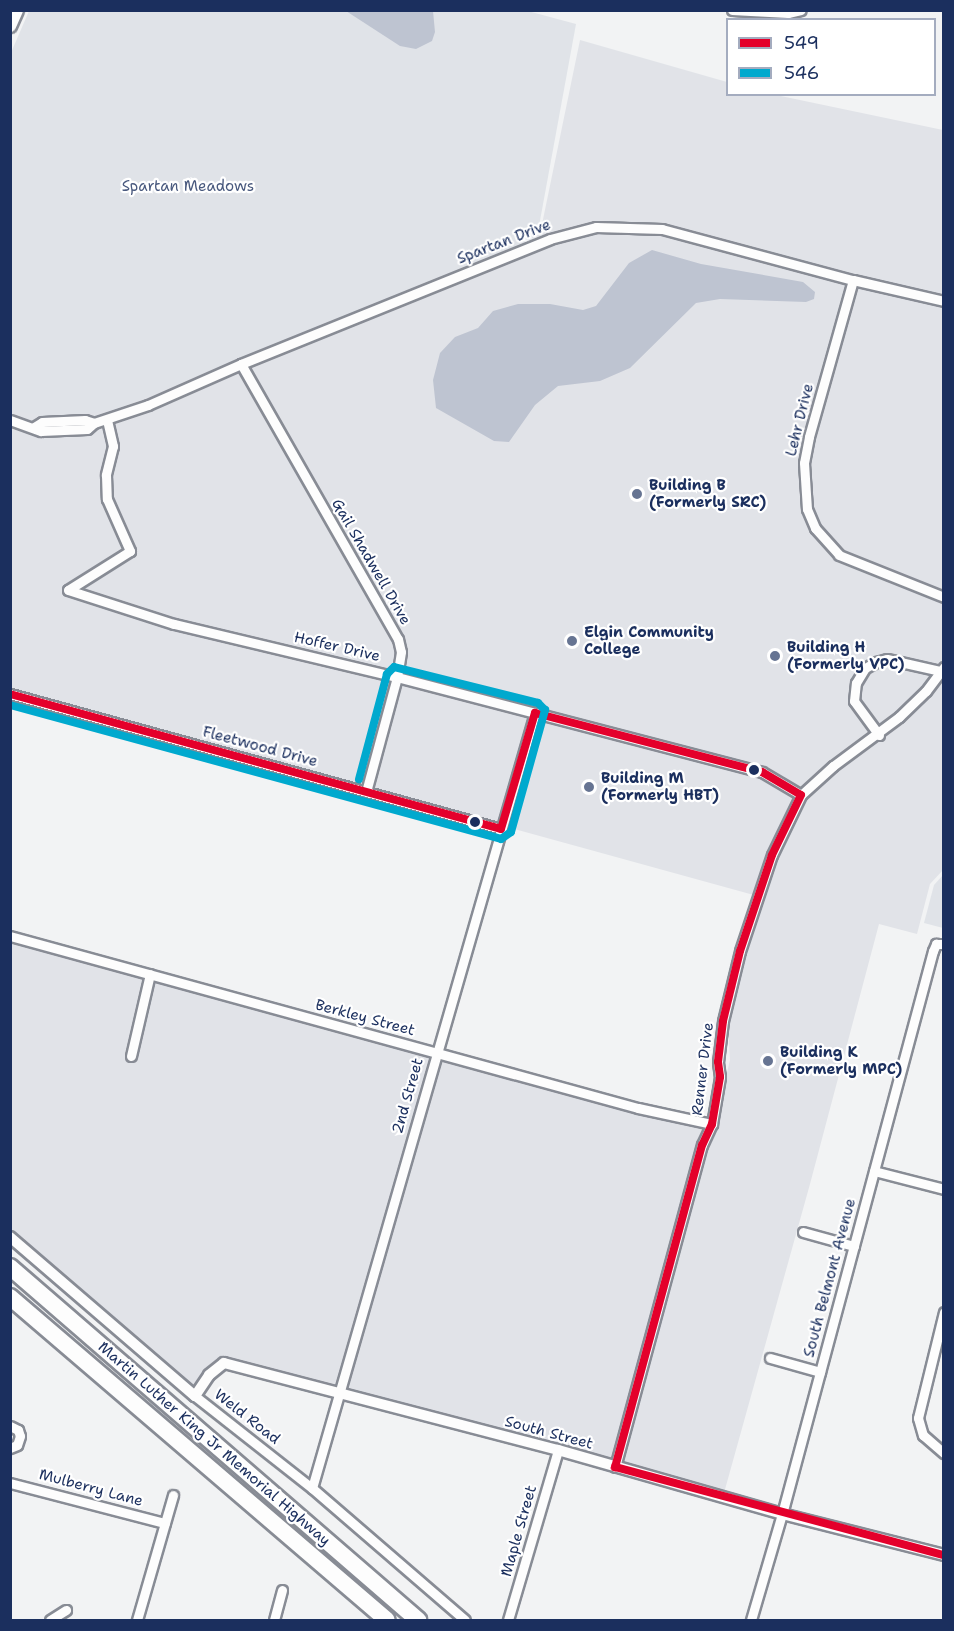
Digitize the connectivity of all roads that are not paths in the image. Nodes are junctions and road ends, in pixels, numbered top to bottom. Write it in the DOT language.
graph roads {
  1 [pos="17,10"];
  2 [pos="732,10"];
  3 [pos="801,10"];
  4 [pos="10,26"];
  5 [pos="853,280"];
  6 [pos="944,301"];
  7 [pos="241,364"];
  8 [pos="10,420"];
  9 [pos="107,420"];
  10 [pos="944,597"];
  11 [pos="942,669"];
  12 [pos="397,677"];
  13 [pos="10,694"];
  14 [pos="535,712"];
  15 [pos="879,735"];
  16 [pos="366,792"];
  17 [pos="801,795"];
  18 [pos="501,829"];
  19 [pos="10,936"];
  20 [pos="940,944"];
  21 [pos="150,974"];
  22 [pos="437,1053"];
  23 [pos="131,1056"];
  24 [pos="712,1124"];
  25 [pos="874,1171"];
  26 [pos="944,1189"];
  27 [pos="803,1232"];
  28 [pos="10,1237"];
  29 [pos="854,1246"];
  30 [pos="10,1267"];
  31 [pos="10,1297"];
  32 [pos="10,1306"];
  33 [pos="944,1312"];
  34 [pos="71,1349"];
  35 [pos="770,1358"];
  36 [pos="820,1372"];
  37 [pos="339,1393"];
  38 [pos="195,1396"];
  39 [pos="10,1426"];
  40 [pos="10,1448"];
  41 [pos="558,1450"];
  42 [pos="944,1453"];
  43 [pos="615,1467"];
  44 [pos="10,1483"];
  45 [pos="312,1488"];
  46 [pos="173,1496"];
  47 [pos="782,1514"];
  48 [pos="165,1523"];
  49 [pos="944,1555"];
  50 [pos="282,1590"];
  51 [pos="66,1610"];
  52 [pos="50,1620"];
  53 [pos="137,1620"];
  54 [pos="274,1620"];
  55 [pos="387,1620"];
  56 [pos="418,1620"];
  57 [pos="465,1620"];
  58 [pos="508,1620"];
  59 [pos="751,1620"];
  1 -- 4 [label="main road"];
  2 -- 3 [label="street"];
  5 -- 6 [label="street, Spartan Drive"];
  5 -- 7 [label="street, Spartan Drive"];
  5 -- 10 [label="street, Lehr Drive"];
  7 -- 9 [label="street, Spartan Drive"];
  7 -- 12 [label="street, Gail Shadwell Drive"];
  8 -- 9 [label="street, Spartan Drive"];
  9 -- 12 [label="street, Hoffer Drive"];
  11 -- 15 [label="street, Renner Drive"];
  11 -- 15 [label="street"];
  12 -- 14 [label="street, Hoffer Drive"];
  12 -- 16 [label="street, Gail Shadwell Drive"];
  13 -- 16 [label="street, Fleetwood Drive"];
  14 -- 17 [label="street, Hoffer Drive"];
  14 -- 18 [label="street, 2nd Street"];
  15 -- 17 [label="street, Renner Drive"];
  16 -- 18 [label="street, Fleetwood Drive"];
  17 -- 24 [label="street, Renner Drive"];
  18 -- 22 [label="street, 2nd Street"];
  19 -- 21 [label="street, Berkley Street"];
  20 -- 25 [label="street, South Belmont Avenue"];
  21 -- 22 [label="street, Berkley Street"];
  21 -- 23 [label="street"];
  22 -- 24 [label="street, Berkley Street"];
  22 -- 37 [label="street, 2nd Street"];
  24 -- 43 [label="street, Renner Drive"];
  25 -- 26 [label="street"];
  25 -- 29 [label="street, South Belmont Avenue"];
  27 -- 29 [label="street"];
  28 -- 38 [label="street, Weld Road"];
  29 -- 36 [label="street, South Belmont Avenue"];
  30 -- 56 [label="highway, Martin Luther King Jr Memorial Highway"];
  31 -- 34 [label="highway, Martin Luther King Jr Memorial Highway"];
  32 -- 34 [label="highway"];
  33 -- 42 [label="street"];
  34 -- 55 [label="highway, Martin Luther King Jr Memorial Highway"];
  35 -- 36 [label="street"];
  36 -- 47 [label="street, South Belmont Avenue"];
  37 -- 38 [label="street, South Street"];
  37 -- 41 [label="street, South Street"];
  37 -- 45 [label="street, 2nd Street"];
  38 -- 45 [label="street, Weld Road"];
  39 -- 40 [label="street"];
  41 -- 43 [label="street, South Street"];
  41 -- 58 [label="street, Maple Street"];
  43 -- 47 [label="street, South Street"];
  44 -- 48 [label="street, Mulberry Lane"];
  45 -- 57 [label="street, Weld Road"];
  46 -- 48 [label="street"];
  47 -- 49 [label="street, South Street"];
  47 -- 59 [label="street, South Belmont Avenue"];
  48 -- 53 [label="street"];
  50 -- 54 [label="street"];
  51 -- 52 [label="street"];
}
